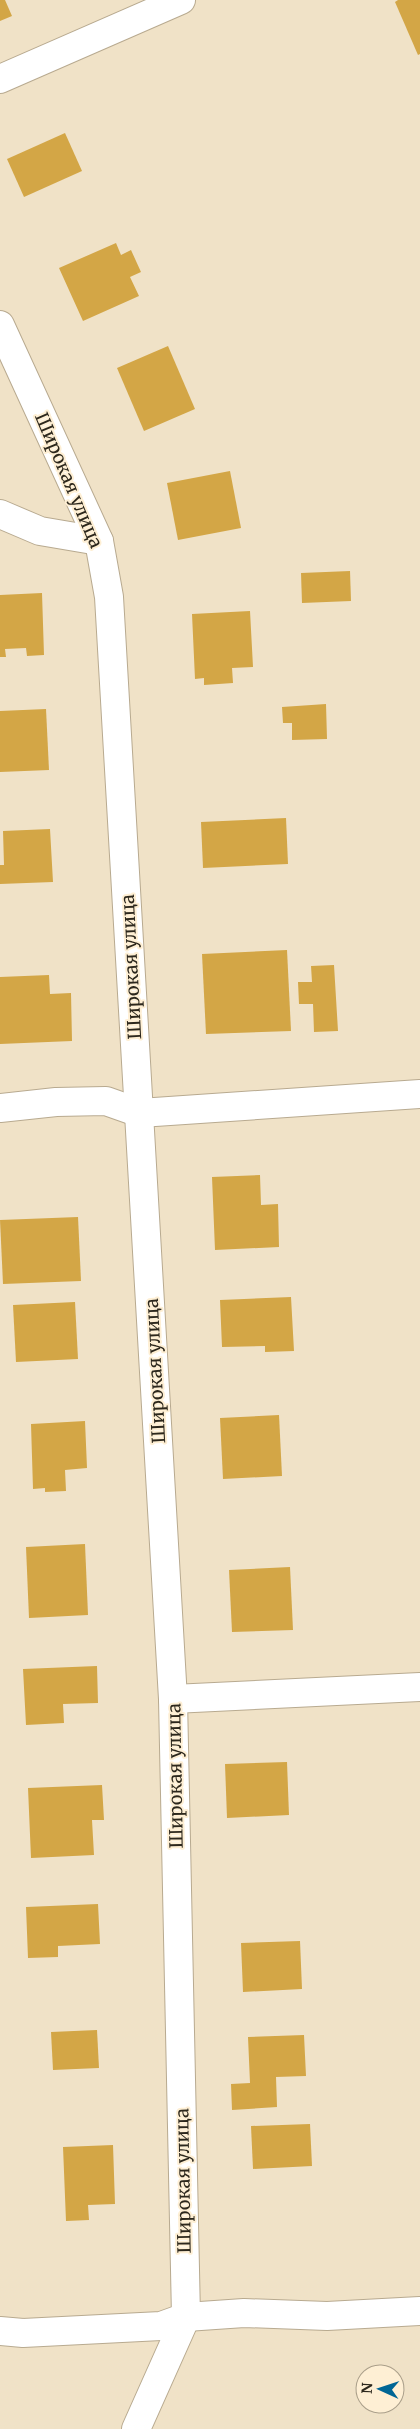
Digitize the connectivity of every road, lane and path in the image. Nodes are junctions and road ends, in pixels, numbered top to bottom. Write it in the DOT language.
graph roads {
  1 [pos="181,0"];
  2 [pos="0,79"];
  3 [pos="0,326"];
  4 [pos="0,514"];
  5 [pos="99,541"];
  6 [pos="420,1094"];
  7 [pos="0,1108"];
  8 [pos="140,1112"];
  9 [pos="420,1687"];
  10 [pos="173,1699"];
  11 [pos="420,2311"];
  12 [pos="186,2317"];
  13 [pos="0,2331"];
  14 [pos="136,2429"];
  1 -- 2 [label="street"];
  3 -- 5 [label="street, Широкая улица"];
  4 -- 5 [label="street"];
  5 -- 8 [label="street, Широкая улица"];
  6 -- 8 [label="street"];
  7 -- 8 [label="street"];
  8 -- 10 [label="street, Широкая улица"];
  9 -- 10 [label="street"];
  10 -- 12 [label="street, Широкая улица"];
  11 -- 12 [label="street"];
  12 -- 13 [label="street"];
  12 -- 14 [label="street, Широкая улица"];
}
